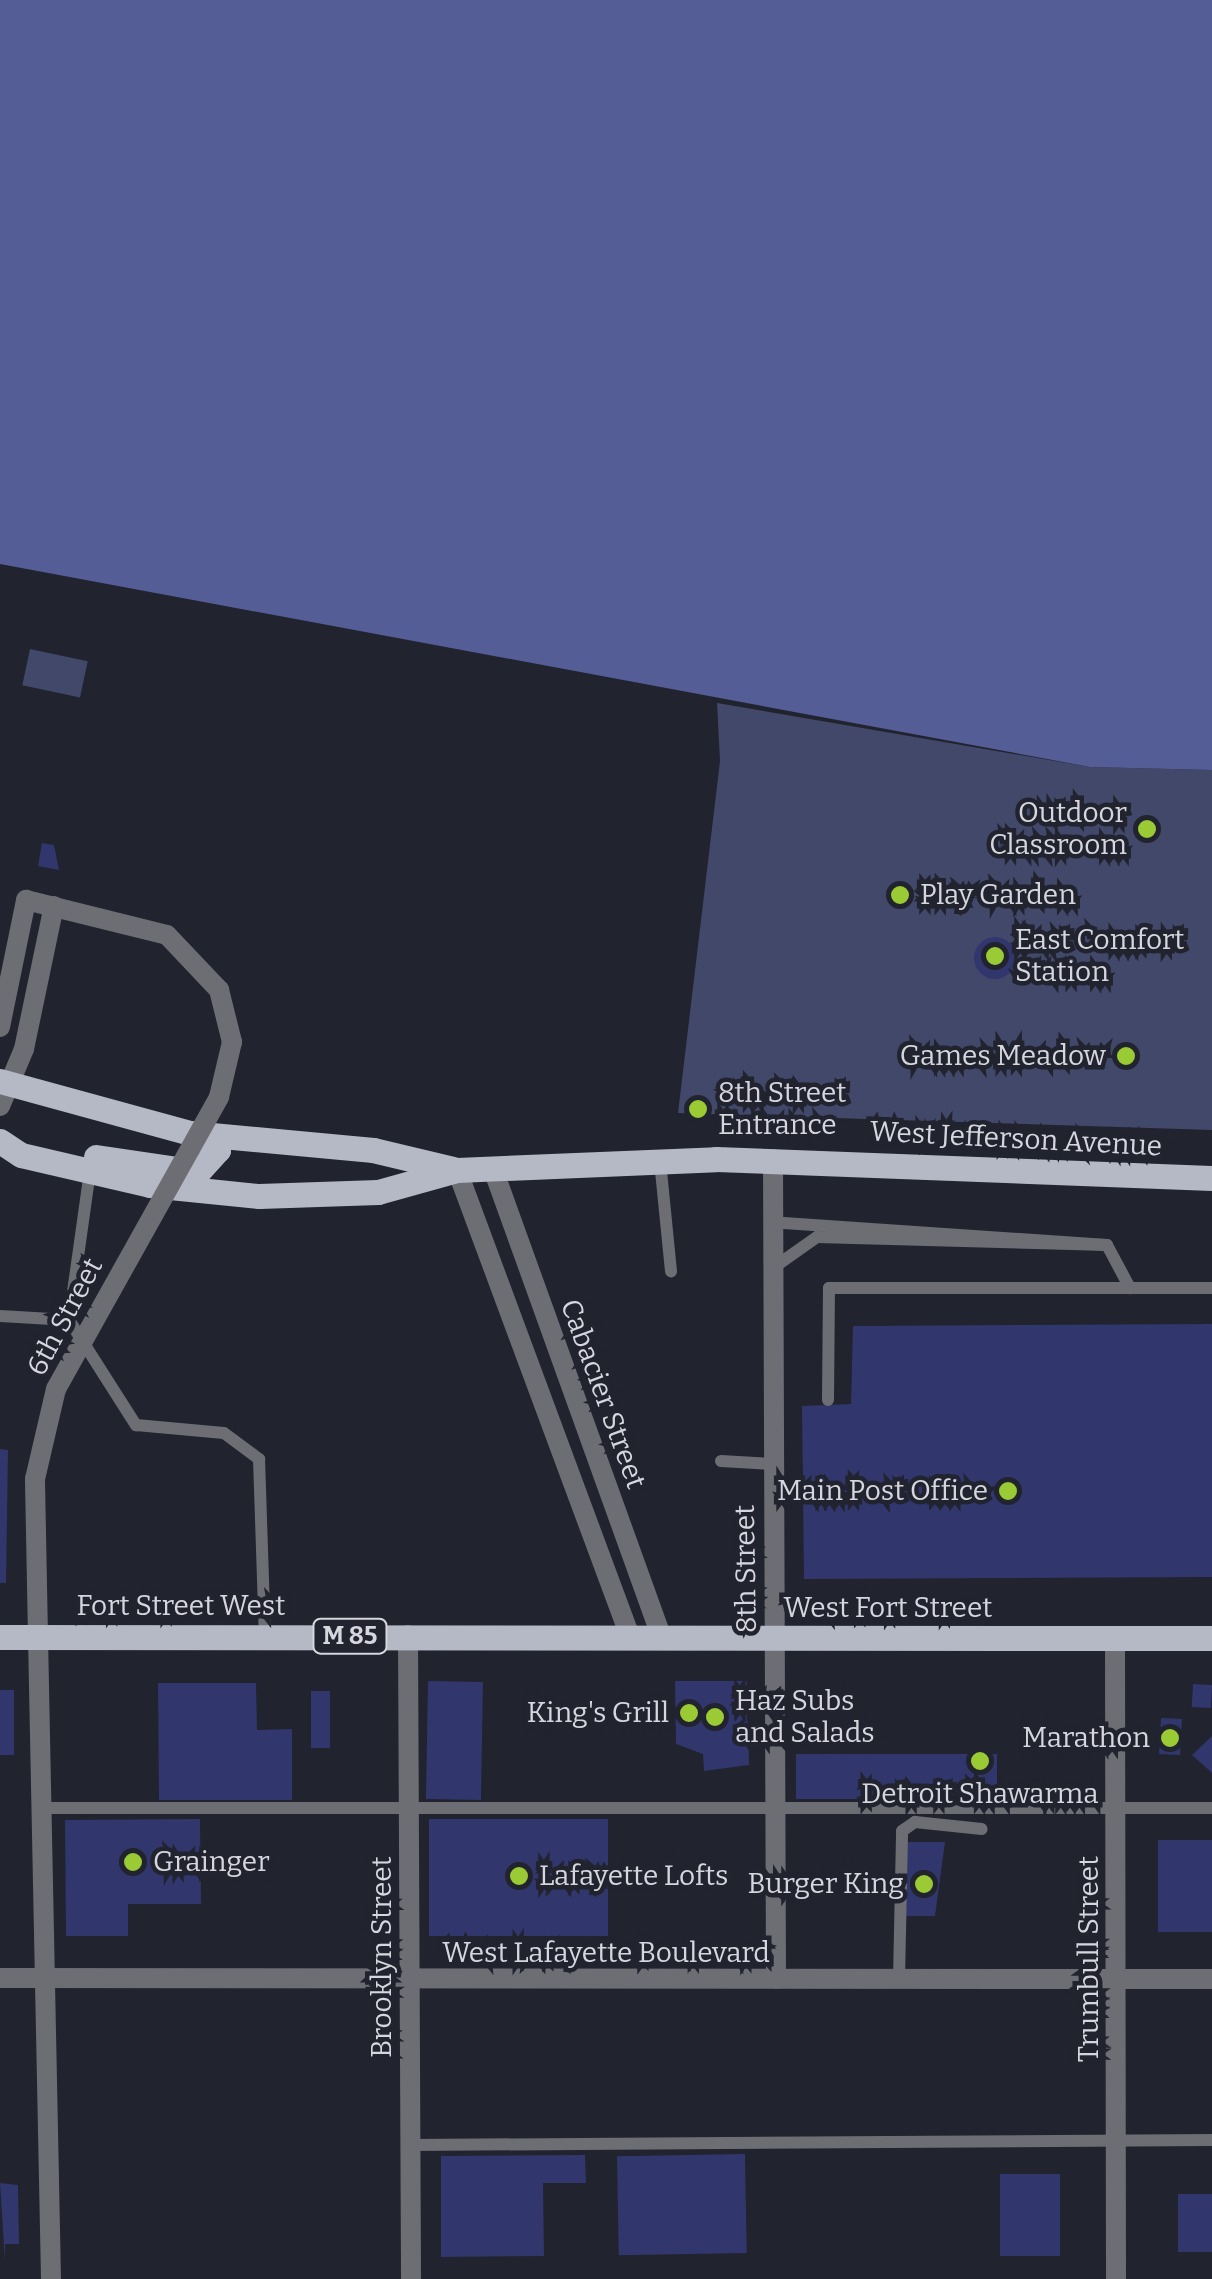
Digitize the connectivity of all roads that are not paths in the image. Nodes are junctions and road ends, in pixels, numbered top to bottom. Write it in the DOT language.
graph roads {
  1 [pos="54,906"];
  2 [pos="0,1026"];
  3 [pos="1,1081"];
  4 [pos="190,1133"];
  5 [pos="0,1141"];
  6 [pos="773,1159"];
  7 [pos="46,1160"];
  8 [pos="660,1160"];
  9 [pos="493,1169"];
  10 [pos="458,1170"];
  11 [pos="90,1171"];
  12 [pos="1212,1178"];
  13 [pos="773,1222"];
  14 [pos="1107,1246"];
  15 [pos="772,1268"];
  16 [pos="671,1271"];
  17 [pos="1130,1288"];
  18 [pos="1212,1288"];
  19 [pos="0,1316"];
  20 [pos="69,1320"];
  21 [pos="828,1400"];
  22 [pos="721,1462"];
  23 [pos="772,1464"];
  24 [pos="408,1635"];
  25 [pos="265,1636"];
  26 [pos="0,1637"];
  27 [pos="38,1637"];
  28 [pos="630,1638"];
  29 [pos="775,1638"];
  30 [pos="1116,1638"];
  31 [pos="1212,1638"];
  32 [pos="662,1639"];
  33 [pos="43,1808"];
  34 [pos="409,1808"];
  35 [pos="1116,1808"];
  36 [pos="1212,1808"];
  37 [pos="775,1809"];
  38 [pos="982,1829"];
  39 [pos="0,1978"];
  40 [pos="1115,1978"];
  41 [pos="48,1979"];
  42 [pos="776,1979"];
  43 [pos="1212,1979"];
  44 [pos="899,1980"];
  45 [pos="410,1982"];
  46 [pos="1212,2140"];
  47 [pos="1118,2141"];
  48 [pos="410,2145"];
  49 [pos="51,2279"];
  50 [pos="412,2279"];
  51 [pos="1116,2279"];
  1 -- 2 [label="street, 6th Street"];
  1 -- 3 [label="street"];
  1 -- 27 [label="street, 6th Street, bridge"];
  3 -- 4 [label="main road, West Jefferson Avenue"];
  4 -- 7 [label="main road"];
  4 -- 10 [label="main road, West Jefferson Avenue"];
  5 -- 7 [label="main road, West Jefferson Avenue"];
  6 -- 8 [label="main road, West Jefferson Avenue"];
  6 -- 12 [label="main road, West Jefferson Avenue"];
  6 -- 13 [label="street, 8th Street"];
  7 -- 11 [label="main road, West Jefferson Avenue"];
  8 -- 9 [label="main road, West Jefferson Avenue"];
  8 -- 16 [label="lane"];
  9 -- 10 [label="main road, West Jefferson Avenue"];
  9 -- 32 [label="street, Cabacier Street"];
  10 -- 11 [label="main road, West Jefferson Avenue"];
  10 -- 28 [label="street, Cabacier Street"];
  11 -- 20 [label="lane"];
  13 -- 14 [label="lane"];
  13 -- 15 [label="street, 8th Street"];
  14 -- 15 [label="lane"];
  14 -- 17 [label="lane"];
  15 -- 23 [label="street, 8th Street"];
  17 -- 18 [label="lane"];
  17 -- 21 [label="lane"];
  19 -- 20 [label="lane"];
  20 -- 25 [label="lane"];
  22 -- 23 [label="lane"];
  23 -- 29 [label="street, 8th Street"];
  24 -- 25 [label="main road, Fort Street West / M 85"];
  24 -- 28 [label="main road, Fort Street West / M 85"];
  24 -- 34 [label="street, Brooklyn Street"];
  25 -- 27 [label="main road, Fort Street West / M 85"];
  26 -- 27 [label="main road, Fort Street West / M 85"];
  27 -- 33 [label="street, 6th Street"];
  28 -- 32 [label="main road, Fort Street West / M 85"];
  29 -- 30 [label="main road, West Fort Street / M 85"];
  29 -- 32 [label="main road, West Fort Street / M 85"];
  29 -- 37 [label="street, 8th Street"];
  30 -- 31 [label="main road, M 85"];
  30 -- 35 [label="street, Trumbull Street"];
  33 -- 34 [label="lane"];
  33 -- 41 [label="street, 6th Street"];
  34 -- 37 [label="lane"];
  34 -- 45 [label="street, Brooklyn Street"];
  35 -- 36 [label="lane"];
  35 -- 37 [label="lane"];
  35 -- 40 [label="street, Trumbull Street"];
  37 -- 42 [label="street, 8th Street"];
  38 -- 44 [label="lane"];
  39 -- 41 [label="street, West Lafayette Boulevard"];
  40 -- 43 [label="street, West Lafayette Boulevard"];
  40 -- 44 [label="street, West Lafayette Boulevard"];
  40 -- 47 [label="street, Trumbull Street"];
  41 -- 45 [label="street, West Lafayette Boulevard"];
  41 -- 49 [label="street, 6th Street"];
  42 -- 44 [label="street, West Lafayette Boulevard"];
  42 -- 45 [label="street, West Lafayette Boulevard"];
  45 -- 48 [label="street, Brooklyn Street"];
  46 -- 47 [label="lane"];
  47 -- 48 [label="lane"];
  47 -- 51 [label="street, Trumbull Street"];
  48 -- 50 [label="street, Brooklyn Street"];
}
